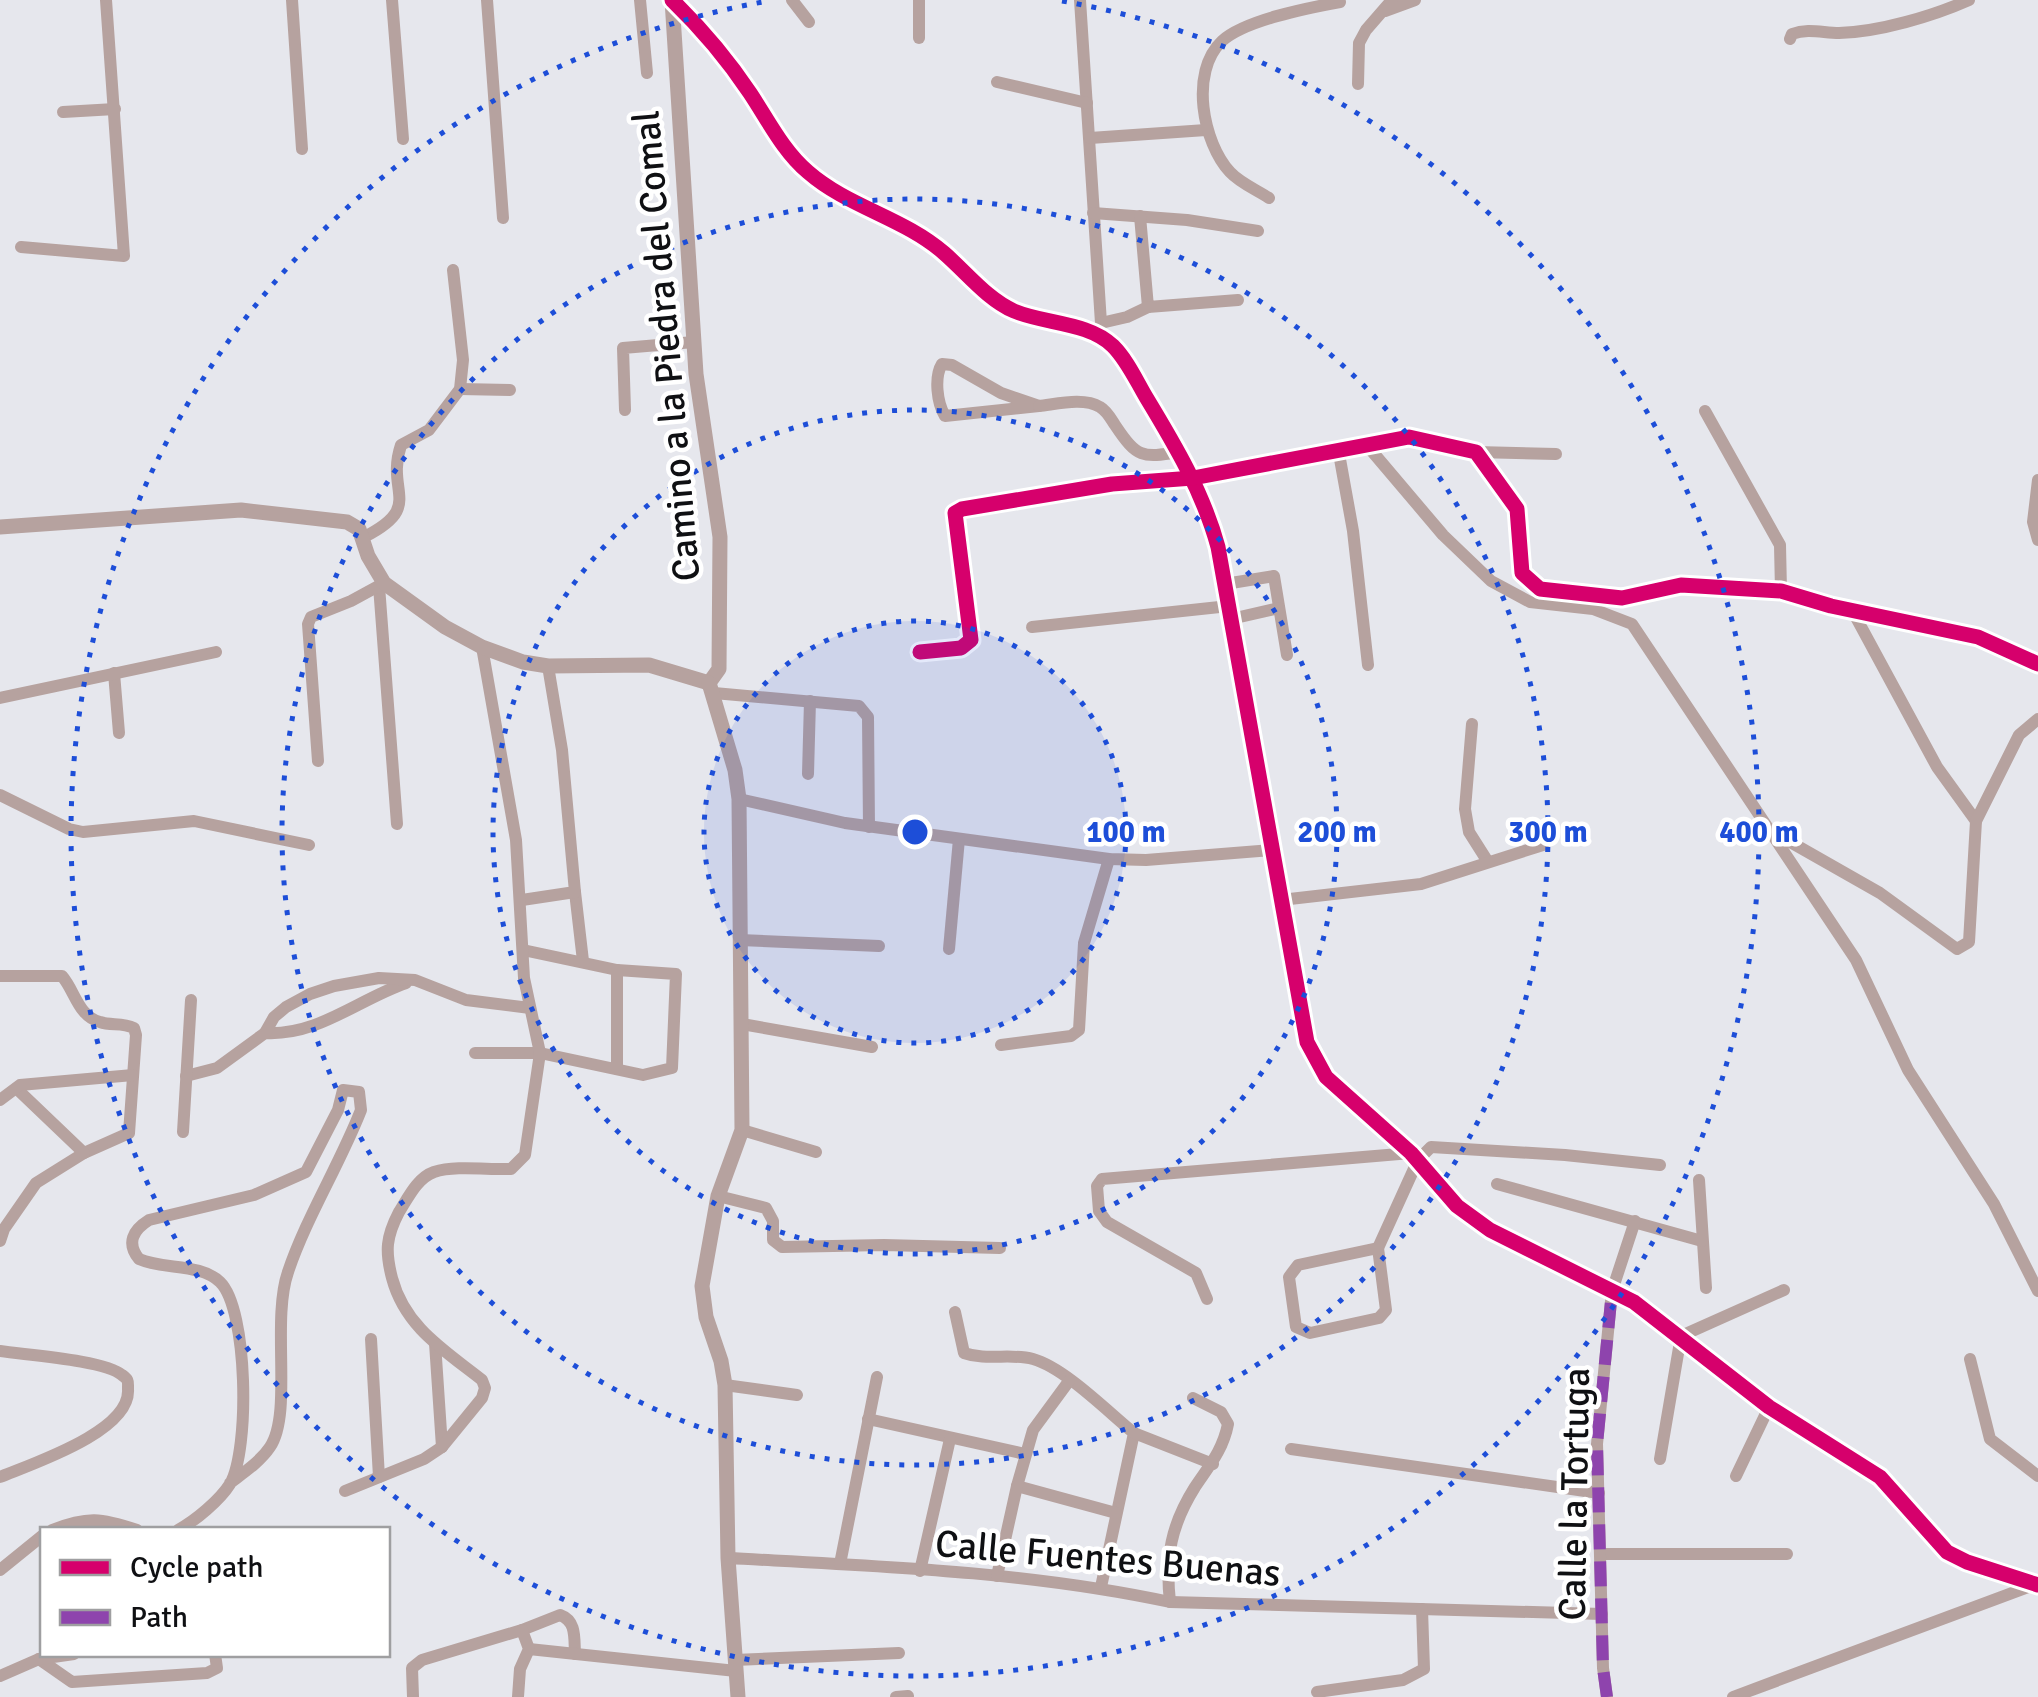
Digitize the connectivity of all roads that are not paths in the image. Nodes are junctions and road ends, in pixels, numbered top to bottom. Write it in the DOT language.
graph roads {
  1 [pos="106,0"];
  2 [pos="292,0"];
  3 [pos="392,0"];
  4 [pos="488,0"];
  5 [pos="640,0"];
  6 [pos="672,0"];
  7 [pos="792,0"];
  8 [pos="919,0"];
  9 [pos="1080,0"];
  10 [pos="1415,0"];
  11 [pos="1970,0"];
  12 [pos="1340,2"];
  13 [pos="1309,4"];
  14 [pos="1388,5"];
  15 [pos="809,22"];
  16 [pos="919,38"];
  17 [pos="1790,39"];
  18 [pos="647,72"];
  19 [pos="997,82"];
  20 [pos="1358,84"];
  21 [pos="1087,103"];
  22 [pos="114,109"];
  23 [pos="63,112"];
  24 [pos="1206,130"];
  25 [pos="1090,138"];
  26 [pos="403,139"];
  27 [pos="302,149"];
  28 [pos="1269,198"];
  29 [pos="1093,213"];
  30 [pos="1140,216"];
  31 [pos="503,218"];
  32 [pos="1258,231"];
  33 [pos="20,247"];
  34 [pos="453,270"];
  35 [pos="1238,300"];
  36 [pos="1148,306"];
  37 [pos="1100,329"];
  38 [pos="694,342"];
  39 [pos="460,388"];
  40 [pos="510,390"];
  41 [pos="1038,406"];
  42 [pos="625,410"];
  43 [pos="1705,411"];
  44 [pos="1365,443"];
  45 [pos="1338,448"];
  46 [pos="1179,452"];
  47 [pos="1476,452"];
  48 [pos="1556,454"];
  49 [pos="1192,478"];
  50 [pos="2038,480"];
  51 [pos="0,526"];
  52 [pos="364,537"];
  53 [pos="2038,540"];
  54 [pos="382,584"];
  55 [pos="1225,584"];
  56 [pos="1781,591"];
  57 [pos="1279,608"];
  58 [pos="1852,610"];
  59 [pos="1230,612"];
  60 [pos="1032,627"];
  61 [pos="482,647"];
  62 [pos="216,652"];
  63 [pos="920,652"];
  64 [pos="1288,656"];
  65 [pos="2038,664"];
  66 [pos="1368,665"];
  67 [pos="548,666"];
  68 [pos="114,673"];
  69 [pos="712,688"];
  70 [pos="0,698"];
  71 [pos="810,702"];
  72 [pos="2038,719"];
  73 [pos="1472,724"];
  74 [pos="119,733"];
  75 [pos="318,761"];
  76 [pos="808,774"];
  77 [pos="0,794"];
  78 [pos="739,799"];
  79 [pos="1976,821"];
  80 [pos="397,824"];
  81 [pos="869,827"];
  82 [pos="1769,830"];
  83 [pos="959,839"];
  84 [pos="1542,844"];
  85 [pos="309,845"];
  86 [pos="1272,850"];
  87 [pos="1109,859"];
  88 [pos="1488,862"];
  89 [pos="575,892"];
  90 [pos="522,900"];
  91 [pos="1280,900"];
  92 [pos="740,940"];
  93 [pos="879,946"];
  94 [pos="949,948"];
  95 [pos="523,950"];
  96 [pos="583,961"];
  97 [pos="617,970"];
  98 [pos="0,976"];
  99 [pos="416,980"];
  100 [pos="191,1000"];
  101 [pos="530,1008"];
  102 [pos="742,1024"];
  103 [pos="265,1033"];
  104 [pos="1000,1044"];
  105 [pos="872,1047"];
  106 [pos="475,1053"];
  107 [pos="540,1053"];
  108 [pos="616,1068"];
  109 [pos="133,1075"];
  110 [pos="186,1076"];
  111 [pos="16,1089"];
  112 [pos="0,1100"];
  113 [pos="742,1130"];
  114 [pos="183,1132"];
  115 [pos="816,1152"];
  116 [pos="84,1153"];
  117 [pos="1414,1156"];
  118 [pos="1660,1165"];
  119 [pos="1698,1180"];
  120 [pos="1497,1184"];
  121 [pos="718,1196"];
  122 [pos="1635,1221"];
  123 [pos="0,1241"];
  124 [pos="1702,1241"];
  125 [pos="1000,1248"];
  126 [pos="1378,1248"];
  127 [pos="1706,1288"];
  128 [pos="1784,1290"];
  129 [pos="1612,1291"];
  130 [pos="2038,1291"];
  131 [pos="1207,1299"];
  132 [pos="955,1312"];
  133 [pos="1681,1336"];
  134 [pos="370,1340"];
  135 [pos="435,1343"];
  136 [pos="0,1351"];
  137 [pos="1970,1359"];
  138 [pos="876,1377"];
  139 [pos="1070,1381"];
  140 [pos="724,1385"];
  141 [pos="797,1395"];
  142 [pos="1192,1398"];
  143 [pos="1769,1407"];
  144 [pos="868,1419"];
  145 [pos="1134,1434"];
  146 [pos="950,1439"];
  147 [pos="442,1446"];
  148 [pos="1291,1449"];
  149 [pos="1025,1454"];
  150 [pos="1660,1458"];
  151 [pos="1213,1464"];
  152 [pos="1736,1476"];
  153 [pos="2038,1476"];
  154 [pos="0,1477"];
  155 [pos="379,1477"];
  156 [pos="230,1484"];
  157 [pos="1017,1486"];
  158 [pos="345,1492"];
  159 [pos="1599,1493"];
  160 [pos="1116,1513"];
  161 [pos="60,1527"];
  162 [pos="128,1527"];
  163 [pos="182,1527"];
  164 [pos="40,1538"];
  165 [pos="1600,1554"];
  166 [pos="1787,1554"];
  167 [pos="728,1558"];
  168 [pos="840,1564"];
  169 [pos="0,1570"];
  170 [pos="920,1571"];
  171 [pos="997,1576"];
  172 [pos="2037,1584"];
  173 [pos="1102,1586"];
  174 [pos="1170,1602"];
  175 [pos="1422,1609"];
  176 [pos="1602,1614"];
  177 [pos="522,1630"];
  178 [pos="530,1650"];
  179 [pos="899,1652"];
  180 [pos="575,1654"];
  181 [pos="53,1657"];
  182 [pos="215,1657"];
  183 [pos="39,1659"];
  184 [pos="736,1666"];
  185 [pos="0,1676"];
  186 [pos="1317,1692"];
  187 [pos="908,1696"];
  188 [pos="413,1697"];
  189 [pos="518,1697"];
  190 [pos="738,1697"];
  191 [pos="896,1697"];
  192 [pos="1607,1697"];
  193 [pos="1733,1697"];
  1 -- 22 [label="street"];
  2 -- 27 [label="street"];
  3 -- 26 [label="street"];
  4 -- 31 [label="street"];
  5 -- 18 [label="street"];
  6 -- 37 [label="street"];
  6 -- 38 [label="street, Camino a la Piedra del Comal"];
  7 -- 15 [label="street"];
  8 -- 16 [label="street"];
  9 -- 21 [label="street"];
  10 -- 14 [label="street"];
  11 -- 17 [label="street"];
  12 -- 13 [label="street"];
  13 -- 24 [label="street"];
  14 -- 20 [label="street"];
  19 -- 21 [label="street"];
  21 -- 25 [label="street"];
  22 -- 23 [label="street"];
  22 -- 33 [label="street"];
  24 -- 25 [label="street"];
  24 -- 28 [label="street"];
  25 -- 29 [label="street"];
  29 -- 30 [label="street"];
  29 -- 37 [label="street"];
  30 -- 32 [label="street"];
  30 -- 36 [label="street"];
  34 -- 39 [label="street"];
  35 -- 36 [label="street"];
  36 -- 37 [label="street"];
  37 -- 46 [label="street"];
  38 -- 42 [label="street"];
  38 -- 69 [label="street, Camino a la Piedra del Comal"];
  39 -- 40 [label="street"];
  39 -- 52 [label="street"];
  41 -- 41 [label="street"];
  41 -- 46 [label="street"];
  43 -- 56 [label="street"];
  44 -- 45 [label="street"];
  44 -- 47 [label="street"];
  44 -- 82 [label="street"];
  45 -- 49 [label="street"];
  45 -- 66 [label="street"];
  46 -- 49 [label="street"];
  47 -- 48 [label="street"];
  47 -- 56 [label="street"];
  49 -- 55 [label="street"];
  49 -- 63 [label="street"];
  50 -- 53 [label="street"];
  51 -- 52 [label="street"];
  52 -- 54 [label="street"];
  54 -- 61 [label="street"];
  54 -- 75 [label="street"];
  54 -- 80 [label="street"];
  55 -- 57 [label="street"];
  55 -- 59 [label="street"];
  56 -- 58 [label="street"];
  57 -- 59 [label="street"];
  57 -- 64 [label="street"];
  58 -- 65 [label="street"];
  58 -- 79 [label="street"];
  59 -- 60 [label="street"];
  59 -- 86 [label="street"];
  61 -- 67 [label="street"];
  61 -- 90 [label="street"];
  62 -- 68 [label="street"];
  67 -- 69 [label="street"];
  67 -- 89 [label="street"];
  68 -- 70 [label="street"];
  68 -- 74 [label="street"];
  69 -- 71 [label="street"];
  69 -- 78 [label="street"];
  71 -- 76 [label="street"];
  71 -- 81 [label="street"];
  72 -- 79 [label="street"];
  73 -- 88 [label="street"];
  77 -- 85 [label="street"];
  78 -- 81 [label="street"];
  78 -- 92 [label="street"];
  79 -- 82 [label="street"];
  81 -- 83 [label="street"];
  82 -- 130 [label="street"];
  83 -- 87 [label="street"];
  83 -- 94 [label="street"];
  84 -- 88 [label="street"];
  86 -- 87 [label="street"];
  86 -- 91 [label="street"];
  87 -- 104 [label="street"];
  88 -- 91 [label="street"];
  89 -- 90 [label="street"];
  89 -- 96 [label="street"];
  90 -- 95 [label="street"];
  91 -- 117 [label="street"];
  92 -- 93 [label="street"];
  92 -- 102 [label="street"];
  95 -- 96 [label="street"];
  95 -- 101 [label="street"];
  96 -- 97 [label="street"];
  97 -- 108 [label="street"];
  97 -- 108 [label="street"];
  98 -- 109 [label="street"];
  99 -- 101 [label="street"];
  99 -- 103 [label="street"];
  99 -- 103 [label="street"];
  100 -- 110 [label="street"];
  101 -- 107 [label="street"];
  102 -- 105 [label="street"];
  102 -- 113 [label="street"];
  103 -- 110 [label="street"];
  106 -- 107 [label="street"];
  107 -- 108 [label="street"];
  107 -- 135 [label="street"];
  109 -- 111 [label="street"];
  109 -- 116 [label="street"];
  110 -- 114 [label="street"];
  111 -- 112 [label="street"];
  111 -- 116 [label="street"];
  113 -- 115 [label="street"];
  113 -- 121 [label="street"];
  116 -- 123 [label="street"];
  117 -- 118 [label="street"];
  117 -- 126 [label="street"];
  117 -- 129 [label="street"];
  117 -- 131 [label="street"];
  119 -- 124 [label="street"];
  120 -- 122 [label="street"];
  121 -- 125 [label="street"];
  121 -- 140 [label="street"];
  122 -- 124 [label="street"];
  122 -- 129 [label="street, Calle la Tortuga"];
  124 -- 127 [label="street"];
  126 -- 126 [label="street"];
  128 -- 133 [label="street"];
  129 -- 133 [label="street"];
  129 -- 159 [label="street, Calle la Tortuga"];
  132 -- 139 [label="street"];
  133 -- 143 [label="street"];
  133 -- 150 [label="street"];
  134 -- 155 [label="street"];
  135 -- 147 [label="street"];
  135 -- 147 [label="street"];
  136 -- 154 [label="street"];
  137 -- 153 [label="street"];
  138 -- 144 [label="street"];
  139 -- 145 [label="street"];
  139 -- 149 [label="street"];
  140 -- 141 [label="street"];
  140 -- 167 [label="street"];
  142 -- 151 [label="street"];
  143 -- 152 [label="street"];
  143 -- 172 [label="street"];
  144 -- 146 [label="street"];
  144 -- 168 [label="street"];
  145 -- 151 [label="street"];
  145 -- 160 [label="street"];
  146 -- 149 [label="street"];
  146 -- 170 [label="street"];
  147 -- 155 [label="street"];
  148 -- 159 [label="street"];
  149 -- 157 [label="street"];
  151 -- 174 [label="street"];
  155 -- 158 [label="street"];
  156 -- 156 [label="street"];
  156 -- 163 [label="street"];
  157 -- 160 [label="street"];
  157 -- 171 [label="street"];
  159 -- 165 [label="street, Calle la Tortuga"];
  160 -- 173 [label="street"];
  161 -- 162 [label="street"];
  164 -- 169 [label="street"];
  165 -- 166 [label="street"];
  165 -- 176 [label="street, Calle la Tortuga"];
  167 -- 168 [label="street, Calle Fuentes Buenas"];
  167 -- 184 [label="street"];
  168 -- 170 [label="street, Calle Fuentes Buenas"];
  170 -- 171 [label="street, Calle Fuentes Buenas"];
  171 -- 173 [label="street, Calle Fuentes Buenas"];
  172 -- 193 [label="street"];
  173 -- 174 [label="street, Calle Fuentes Buenas"];
  174 -- 175 [label="street, Calle Fuentes Buenas"];
  175 -- 176 [label="street, Calle Fuentes Buenas"];
  175 -- 186 [label="street"];
  176 -- 192 [label="street, Calle la Tortuga"];
  177 -- 178 [label="street"];
  177 -- 180 [label="street"];
  177 -- 188 [label="street"];
  178 -- 180 [label="street"];
  178 -- 189 [label="street"];
  179 -- 184 [label="street"];
  180 -- 184 [label="street"];
  181 -- 183 [label="street"];
  182 -- 183 [label="street"];
  183 -- 185 [label="street"];
  184 -- 190 [label="street"];
  187 -- 191 [label="street"];
}
